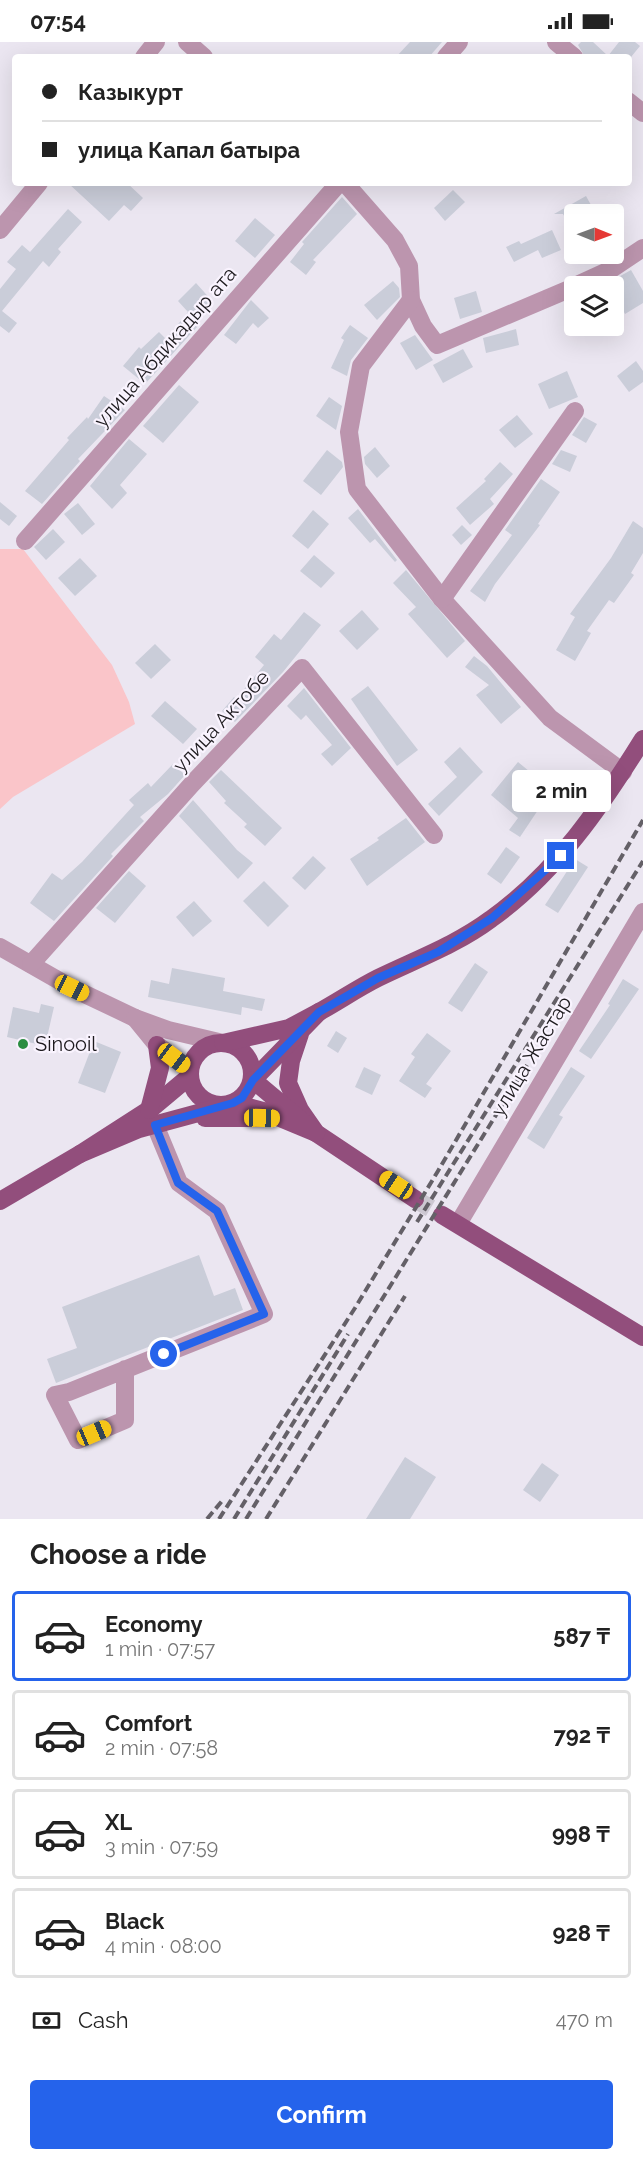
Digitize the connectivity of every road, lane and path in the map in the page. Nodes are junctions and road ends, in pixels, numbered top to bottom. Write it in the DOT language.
graph roads {
  1 [pos="156,42"];
  2 [pos="187,42"];
  3 [pos="459,42"];
  4 [pos="556,42"];
  5 [pos="146,54"];
  6 [pos="201,54"];
  7 [pos="449,54"];
  8 [pos="570,54"];
  9 [pos="37,186"];
  10 [pos="336,186"];
  11 [pos="348,186"];
  12 [pos="0,230"];
  13 [pos="643,248"];
  14 [pos="598,276"];
  15 [pos="564,292"];
  16 [pos="411,300"];
  17 [pos="575,411"];
  18 [pos="25,541"];
  19 [pos="442,598"];
  20 [pos="643,739"];
  21 [pos="623,772"];
  22 [pos="434,835"];
  23 [pos="643,912"];
  24 [pos="0,947"];
  25 [pos="31,964"];
  26 [pos="319,1012"];
  27 [pos="135,1018"];
  28 [pos="300,1034"];
  29 [pos="223,1043"];
  30 [pos="157,1045"];
  31 [pos="190,1073"];
  32 [pos="253,1080"];
  33 [pos="229,1105"];
  34 [pos="152,1117"];
  35 [pos="180,1118"];
  36 [pos="279,1118"];
  37 [pos="316,1133"];
  38 [pos="415,1198"];
  39 [pos="0,1201"];
  40 [pos="450,1220"];
  41 [pos="643,1337"];
  42 [pos="125,1369"];
  1 -- 5 [label="street"];
  2 -- 6 [label="street"];
  3 -- 7 [label="street"];
  4 -- 8 [label="street"];
  9 -- 12 [label="street"];
  10 -- 18 [label="street, улица Абдикадыр ата"];
  11 -- 16 [label="street"];
  13 -- 14 [label="street"];
  15 -- 16 [label="street"];
  16 -- 19 [label="street"];
  17 -- 19 [label="street"];
  19 -- 21 [label="street"];
  20 -- 21 [label="main road"];
  21 -- 26 [label="main road"];
  22 -- 25 [label="street, улица Актобе"];
  23 -- 40 [label="street, улица Жастар"];
  24 -- 25 [label="street"];
  25 -- 27 [label="street"];
  26 -- 28 [label="main road"];
  26 -- 29 [label="main road"];
  27 -- 29 [label="street"];
  27 -- 30 [label="street"];
  28 -- 32 [label="main road"];
  28 -- 37 [label="main road"];
  29 -- 31 [label="main road"];
  29 -- 32 [label="main road"];
  30 -- 31 [label="street"];
  30 -- 34 [label="main road"];
  31 -- 33 [label="main road"];
  31 -- 34 [label="main road"];
  32 -- 33 [label="main road"];
  32 -- 37 [label="main road"];
  33 -- 35 [label="main road"];
  33 -- 36 [label="main road"];
  34 -- 35 [label="main road"];
  34 -- 39 [label="main road"];
  34 -- 42 [label="street"];
  35 -- 36 [label="main road"];
  36 -- 37 [label="main road"];
  37 -- 38 [label="main road"];
  40 -- 41 [label="main road"];
  42 -- 42 [label="street"];
}
